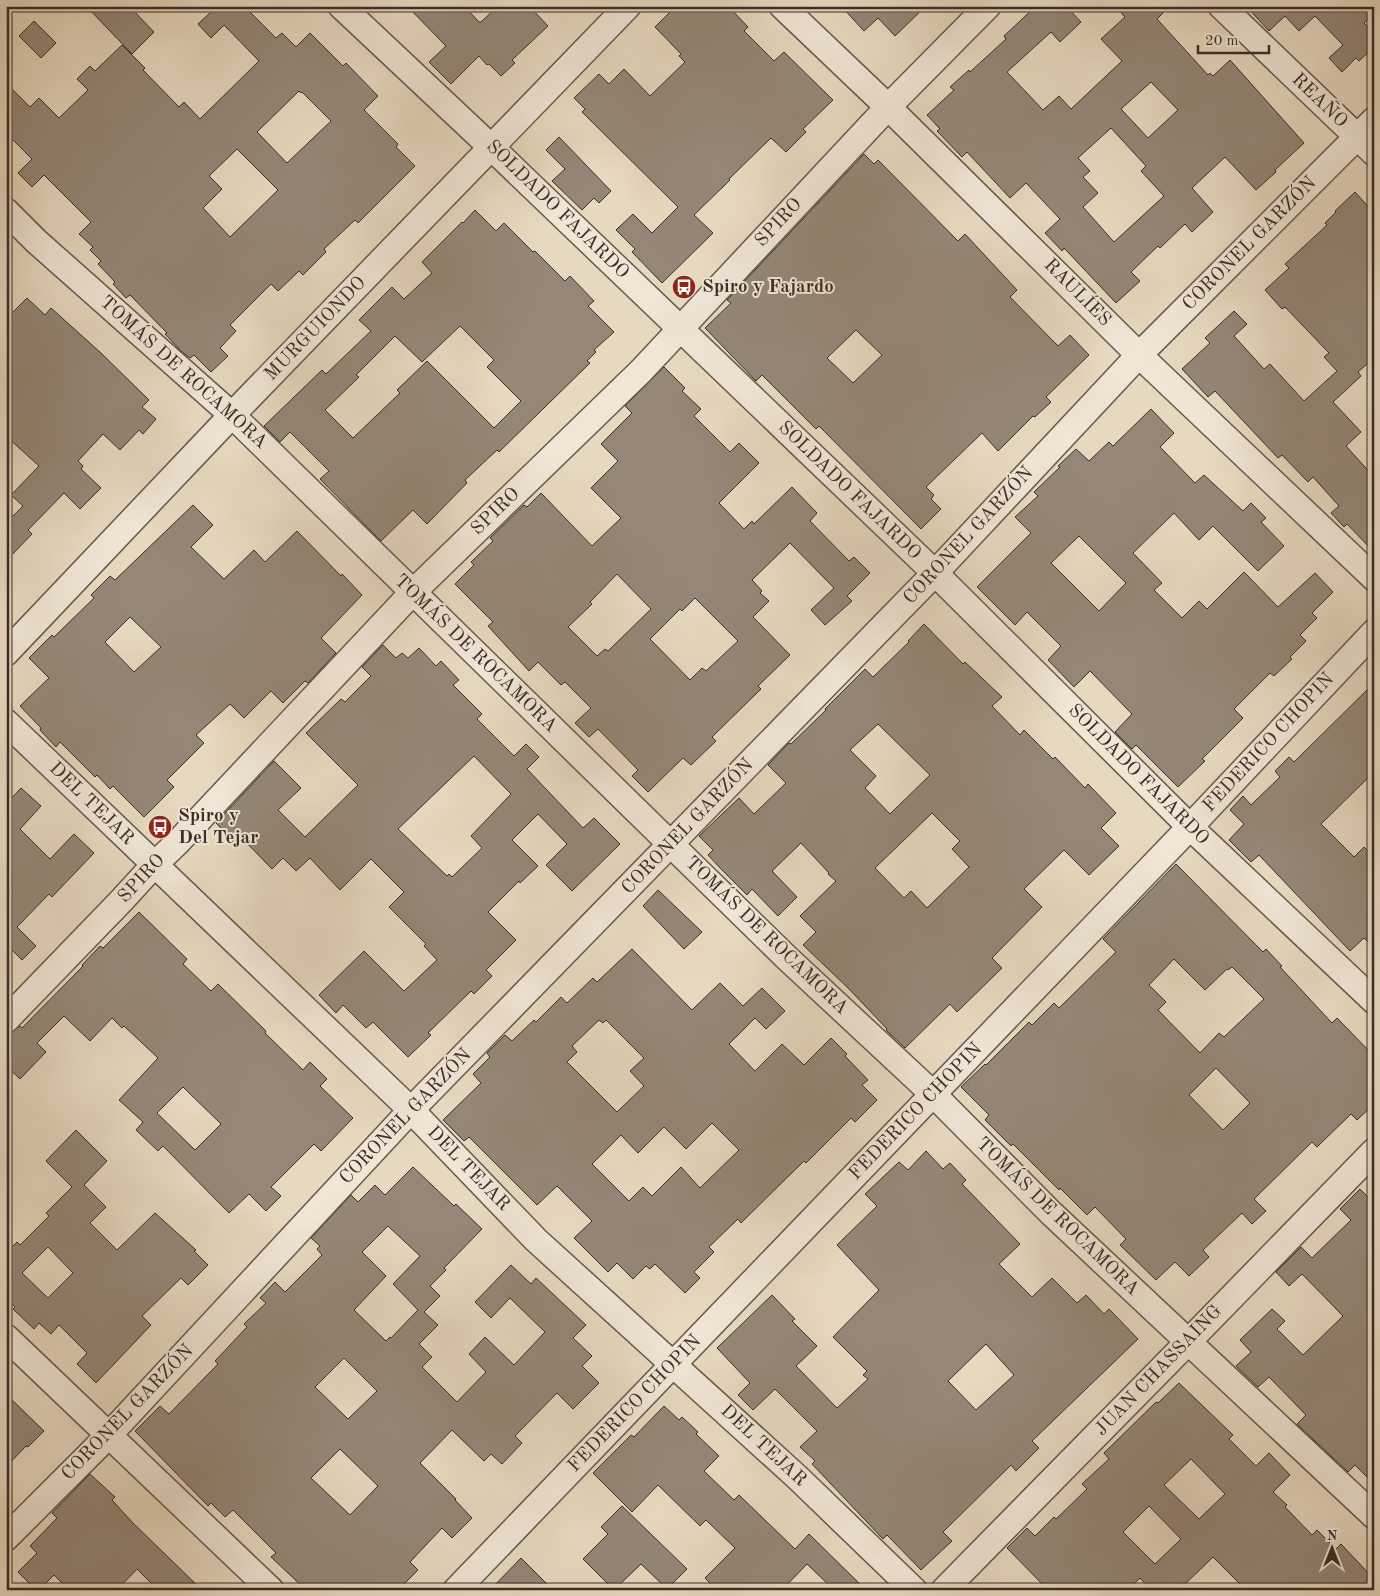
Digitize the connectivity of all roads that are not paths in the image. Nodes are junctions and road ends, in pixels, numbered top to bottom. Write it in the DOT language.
graph roads {
  1 [pos="341,6"];
  2 [pos="628,6"];
  3 [pos="782,6"];
  4 [pos="988,6"];
  5 [pos="1221,6"];
  6 [pos="888,107"];
  7 [pos="1374,120"];
  8 [pos="1365,145"];
  9 [pos="492,148"];
  10 [pos="6,211"];
  11 [pos="681,328"];
  12 [pos="1139,355"];
  13 [pos="232,415"];
  14 [pos="935,574"];
  15 [pos="1374,578"];
  16 [pos="412,592"];
  17 [pos="1374,632"];
  18 [pos="6,653"];
  19 [pos="6,722"];
  20 [pos="1190,827"];
  21 [pos="671,844"];
  22 [pos="154,865"];
  23 [pos="1374,1001"];
  24 [pos="6,1020"];
  25 [pos="932,1094"];
  26 [pos="411,1110"];
  27 [pos="1374,1150"];
  28 [pos="6,1337"];
  29 [pos="1188,1342"];
  30 [pos="674,1364"];
  31 [pos="108,1436"];
  32 [pos="1374,1516"];
  33 [pos="6,1538"];
  34 [pos="271,1590"];
  35 [pos="456,1590"];
  36 [pos="914,1590"];
  37 [pos="944,1590"];
  1 -- 9 [label="street, SOLDADO FAJARDO"];
  2 -- 9 [label="street, MURGUIONDO"];
  3 -- 6 [label="street, RAULÍES"];
  4 -- 6 [label="street, SPIRO"];
  5 -- 8 [label="street, REAÑO"];
  6 -- 11 [label="street, SPIRO"];
  6 -- 12 [label="street, RAULÍES"];
  7 -- 8 [label="street, CORONEL GARZÓN"];
  8 -- 12 [label="street, CORONEL GARZÓN"];
  9 -- 11 [label="street, SOLDADO FAJARDO"];
  9 -- 13 [label="street, MURGUIONDO"];
  10 -- 13 [label="street, TOMÁS DE ROCAMORA"];
  11 -- 14 [label="street, SOLDADO FAJARDO"];
  11 -- 16 [label="street, SPIRO"];
  12 -- 14 [label="street, CORONEL GARZÓN"];
  12 -- 15 [label="street, RAULÍES"];
  13 -- 16 [label="street, TOMÁS DE ROCAMORA"];
  13 -- 18 [label="street, MURGUIONDO"];
  14 -- 20 [label="street, SOLDADO FAJARDO"];
  14 -- 21 [label="street, CORONEL GARZÓN"];
  16 -- 21 [label="street, TOMÁS DE ROCAMORA"];
  16 -- 22 [label="street, SPIRO"];
  17 -- 20 [label="street, FEDERICO CHOPIN"];
  19 -- 22 [label="street, DEL TEJAR"];
  20 -- 23 [label="street, SOLDADO FAJARDO"];
  20 -- 25 [label="street, FEDERICO CHOPIN"];
  21 -- 25 [label="street, TOMÁS DE ROCAMORA"];
  21 -- 26 [label="street, CORONEL GARZÓN"];
  22 -- 24 [label="street, SPIRO"];
  22 -- 26 [label="street, DEL TEJAR"];
  25 -- 29 [label="street, TOMÁS DE ROCAMORA"];
  25 -- 30 [label="street, FEDERICO CHOPIN"];
  26 -- 30 [label="street, DEL TEJAR"];
  26 -- 31 [label="street, CORONEL GARZÓN"];
  27 -- 29 [label="street, JUAN CHASSAING"];
  28 -- 31 [label="street"];
  29 -- 32 [label="street, TOMÁS DE ROCAMORA"];
  29 -- 37 [label="street, JUAN CHASSAING"];
  30 -- 35 [label="street, FEDERICO CHOPIN"];
  30 -- 36 [label="street, DEL TEJAR"];
  31 -- 33 [label="street, CORONEL GARZÓN"];
  31 -- 34 [label="street"];
}
